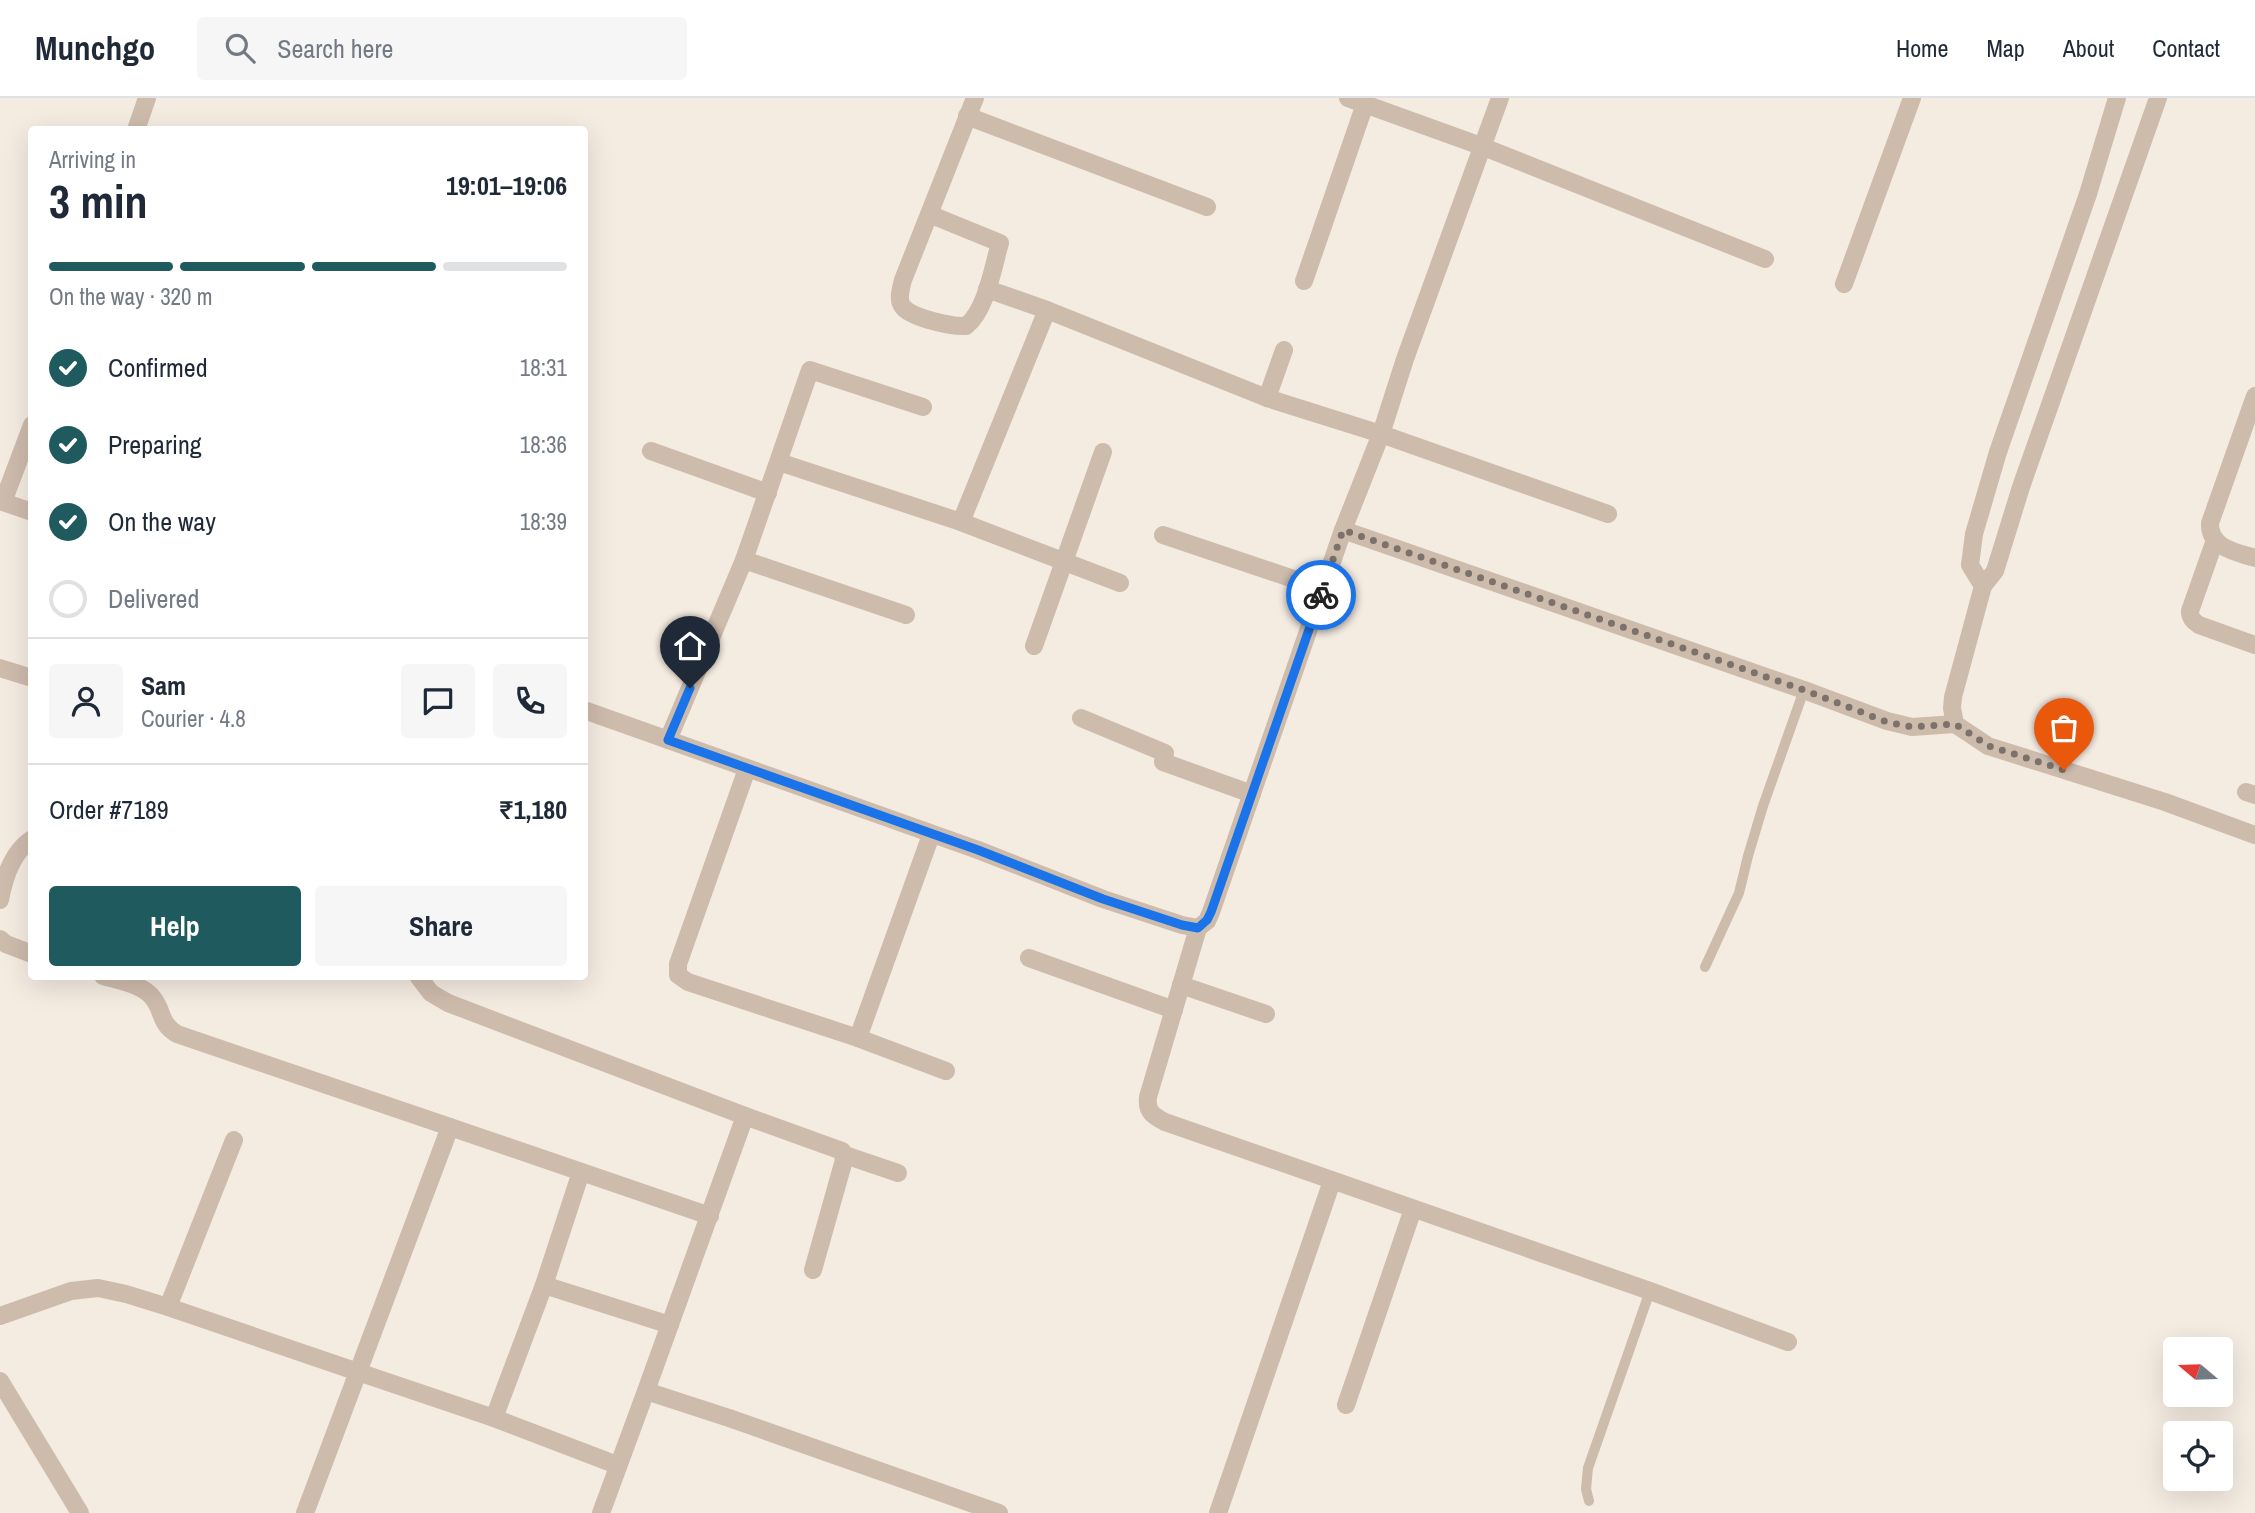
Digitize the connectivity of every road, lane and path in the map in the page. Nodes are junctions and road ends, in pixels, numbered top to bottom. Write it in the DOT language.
graph roads {
  1 [pos="147,98"];
  2 [pos="975,98"];
  3 [pos="1348,98"];
  4 [pos="1500,98"];
  5 [pos="1912,98"];
  6 [pos="2117,98"];
  7 [pos="2158,98"];
  8 [pos="1365,104"];
  9 [pos="967,116"];
  10 [pos="137,126"];
  11 [pos="1481,146"];
  12 [pos="1207,207"];
  13 [pos="929,214"];
  14 [pos="1765,259"];
  15 [pos="1304,281"];
  16 [pos="1844,284"];
  17 [pos="987,289"];
  18 [pos="1047,310"];
  19 [pos="1284,351"];
  20 [pos="1267,398"];
  21 [pos="2255,399"];
  22 [pos="923,407"];
  23 [pos="1381,434"];
  24 [pos="28,435"];
  25 [pos="651,451"];
  26 [pos="1103,452"];
  27 [pos="779,463"];
  28 [pos="768,493"];
  29 [pos="2,501"];
  30 [pos="28,511"];
  31 [pos="1608,514"];
  32 [pos="961,522"];
  33 [pos="1343,530"];
  34 [pos="1163,535"];
  35 [pos="2215,540"];
  36 [pos="2255,558"];
  37 [pos="744,561"];
  38 [pos="1064,561"];
  39 [pos="1120,583"];
  40 [pos="1983,586"];
  41 [pos="1323,589"];
  42 [pos="906,615"];
  43 [pos="2255,645"];
  44 [pos="1034,646"];
  45 [pos="0,668"];
  46 [pos="28,677"];
  47 [pos="1804,690"];
  48 [pos="588,711"];
  49 [pos="1082,718"];
  50 [pos="1955,724"];
  51 [pos="668,740"];
  52 [pos="747,769"];
  53 [pos="1252,794"];
  54 [pos="932,835"];
  55 [pos="2255,835"];
  56 [pos="28,842"];
  57 [pos="0,900"];
  58 [pos="1198,928"];
  59 [pos="0,939"];
  60 [pos="28,952"];
  61 [pos="1029,958"];
  62 [pos="1705,967"];
  63 [pos="115,980"];
  64 [pos="421,980"];
  65 [pos="1181,985"];
  66 [pos="1174,1010"];
  67 [pos="1266,1014"];
  68 [pos="858,1038"];
  69 [pos="946,1071"];
  70 [pos="745,1116"];
  71 [pos="450,1127"];
  72 [pos="234,1140"];
  73 [pos="845,1155"];
  74 [pos="581,1172"];
  75 [pos="898,1173"];
  76 [pos="1332,1181"];
  77 [pos="1413,1209"];
  78 [pos="710,1216"];
  79 [pos="813,1270"];
  80 [pos="544,1285"];
  81 [pos="1650,1292"];
  82 [pos="168,1307"];
  83 [pos="0,1316"];
  84 [pos="670,1325"];
  85 [pos="1788,1342"];
  86 [pos="358,1372"];
  87 [pos="0,1381"];
  88 [pos="646,1391"];
  89 [pos="1346,1405"];
  90 [pos="494,1418"];
  91 [pos="617,1465"];
  92 [pos="1589,1502"];
  93 [pos="607,1511"];
  94 [pos="80,1513"];
  95 [pos="305,1513"];
  96 [pos="999,1513"];
  97 [pos="1218,1513"];
  1 -- 10 [label="street"];
  2 -- 9 [label="street"];
  3 -- 8 [label="street"];
  4 -- 11 [label="street"];
  5 -- 16 [label="street"];
  6 -- 40 [label="street"];
  7 -- 40 [label="street"];
  8 -- 11 [label="street"];
  8 -- 15 [label="street"];
  9 -- 12 [label="street"];
  9 -- 13 [label="street"];
  11 -- 14 [label="street"];
  11 -- 23 [label="street"];
  13 -- 17 [label="street"];
  13 -- 17 [label="street"];
  17 -- 18 [label="street"];
  18 -- 20 [label="street"];
  18 -- 32 [label="street"];
  19 -- 20 [label="street"];
  20 -- 23 [label="street"];
  21 -- 35 [label="street"];
  22 -- 27 [label="street"];
  23 -- 31 [label="street"];
  23 -- 33 [label="street"];
  24 -- 29 [label="street"];
  25 -- 28 [label="street"];
  26 -- 38 [label="street"];
  27 -- 28 [label="street"];
  27 -- 32 [label="street"];
  28 -- 37 [label="street"];
  29 -- 30 [label="street"];
  32 -- 38 [label="street"];
  33 -- 41 [label="street"];
  33 -- 47 [label="street"];
  34 -- 41 [label="street"];
  35 -- 36 [label="street"];
  35 -- 43 [label="street"];
  37 -- 42 [label="street"];
  37 -- 51 [label="street"];
  38 -- 39 [label="street"];
  38 -- 44 [label="street"];
  40 -- 50 [label="street"];
  41 -- 53 [label="street"];
  45 -- 46 [label="street"];
  47 -- 50 [label="street"];
  47 -- 62 [label="lane"];
  48 -- 51 [label="street"];
  49 -- 53 [label="street"];
  50 -- 55 [label="street"];
  51 -- 52 [label="street"];
  52 -- 54 [label="street"];
  52 -- 68 [label="street"];
  53 -- 58 [label="street"];
  54 -- 58 [label="street"];
  54 -- 68 [label="street"];
  56 -- 57 [label="street"];
  58 -- 65 [label="street"];
  59 -- 60 [label="street"];
  61 -- 66 [label="street"];
  63 -- 71 [label="street"];
  64 -- 70 [label="street"];
  65 -- 66 [label="street"];
  65 -- 67 [label="street"];
  66 -- 76 [label="street"];
  68 -- 69 [label="street"];
  70 -- 73 [label="street"];
  70 -- 78 [label="street"];
  71 -- 74 [label="street"];
  71 -- 86 [label="street"];
  72 -- 82 [label="street"];
  73 -- 75 [label="street"];
  73 -- 79 [label="street"];
  74 -- 78 [label="street"];
  74 -- 80 [label="street"];
  76 -- 77 [label="street"];
  76 -- 97 [label="street"];
  77 -- 81 [label="street"];
  77 -- 89 [label="street"];
  78 -- 84 [label="street"];
  80 -- 84 [label="street"];
  80 -- 90 [label="street"];
  81 -- 85 [label="street"];
  81 -- 92 [label="lane"];
  82 -- 83 [label="street"];
  82 -- 86 [label="street"];
  84 -- 88 [label="street"];
  86 -- 90 [label="street"];
  86 -- 95 [label="street"];
  87 -- 94 [label="street"];
  88 -- 91 [label="street"];
  88 -- 96 [label="street"];
  90 -- 91 [label="street"];
  91 -- 93 [label="street"];
}
